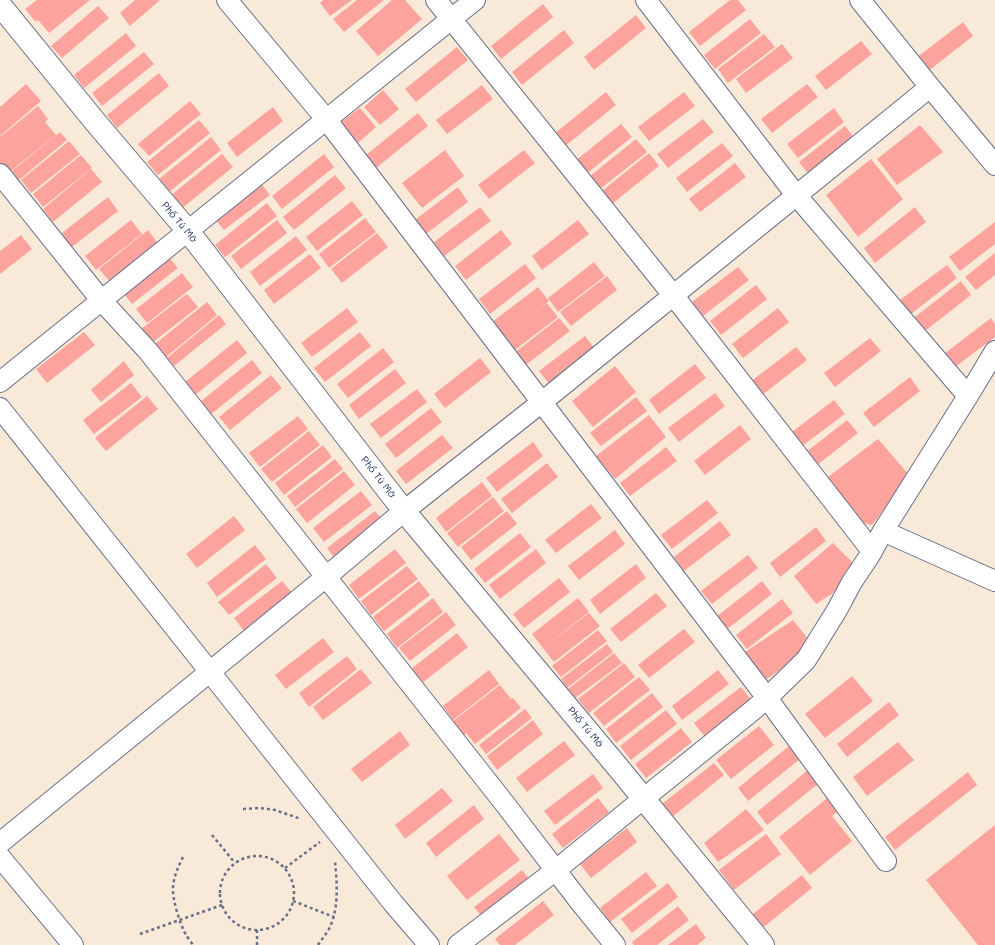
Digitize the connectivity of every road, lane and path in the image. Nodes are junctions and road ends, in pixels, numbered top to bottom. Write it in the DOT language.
graph roads {
  1 [pos="227,0"];
  2 [pos="436,0"];
  3 [pos="475,0"];
  4 [pos="646,0"];
  5 [pos="860,0"];
  6 [pos="0,5"];
  7 [pos="451,19"];
  8 [pos="930,87"];
  9 [pos="326,119"];
  10 [pos="995,165"];
  11 [pos="0,174"];
  12 [pos="796,195"];
  13 [pos="188,231"];
  14 [pos="673,295"];
  15 [pos="101,300"];
  16 [pos="995,351"];
  17 [pos="0,382"];
  18 [pos="968,396"];
  19 [pos="542,402"];
  20 [pos="0,408"];
  21 [pos="404,511"];
  22 [pos="883,531"];
  23 [pos="872,551"];
  24 [pos="326,577"];
  25 [pos="995,581"];
  26 [pos="210,672"];
  27 [pos="767,698"];
  28 [pos="643,799"];
  29 [pos="243,809"];
  30 [pos="307,822"];
  31 [pos="212,835"];
  32 [pos="324,839"];
  33 [pos="0,843"];
  34 [pos="0,857"];
  35 [pos="183,857"];
  36 [pos="335,859"];
  37 [pos="886,861"];
  38 [pos="235,863"];
  39 [pos="285,868"];
  40 [pos="556,870"];
  41 [pos="293,901"];
  42 [pos="222,905"];
  43 [pos="334,917"];
  44 [pos="180,920"];
  45 [pos="256,930"];
  46 [pos="140,934"];
  47 [pos="73,945"];
  48 [pos="193,945"];
  49 [pos="257,945"];
  50 [pos="318,945"];
  51 [pos="428,945"];
  52 [pos="458,945"];
  53 [pos="615,945"];
  54 [pos="763,945"];
  1 -- 9 [label="street"];
  2 -- 7 [label="street"];
  3 -- 7 [label="street"];
  4 -- 12 [label="street"];
  5 -- 8 [label="street"];
  6 -- 13 [label="main road, Phố Tú Mỡ"];
  7 -- 9 [label="street"];
  7 -- 14 [label="street"];
  8 -- 10 [label="street"];
  8 -- 12 [label="street"];
  9 -- 13 [label="street"];
  9 -- 19 [label="street"];
  11 -- 15 [label="street"];
  12 -- 14 [label="street"];
  12 -- 18 [label="street"];
  13 -- 15 [label="street"];
  13 -- 21 [label="main road, Phố Tú Mỡ"];
  14 -- 19 [label="street"];
  14 -- 23 [label="street"];
  15 -- 17 [label="street"];
  15 -- 24 [label="street"];
  16 -- 18 [label="street"];
  18 -- 22 [label="street"];
  19 -- 21 [label="street"];
  19 -- 27 [label="street"];
  20 -- 26 [label="street"];
  21 -- 24 [label="street"];
  21 -- 28 [label="main road, Phố Tú Mỡ"];
  22 -- 23 [label="street"];
  22 -- 25 [label="street"];
  23 -- 27 [label="street"];
  24 -- 26 [label="street"];
  24 -- 40 [label="street"];
  26 -- 33 [label="street"];
  26 -- 51 [label="street"];
  27 -- 28 [label="street"];
  27 -- 37 [label="street"];
  28 -- 40 [label="street"];
  28 -- 54 [label="main road, Phố Tú Mỡ"];
  29 -- 30 [label="path"];
  31 -- 38 [label="path"];
  32 -- 39 [label="path"];
  34 -- 47 [label="street"];
  35 -- 44 [label="path"];
  36 -- 43 [label="path"];
  38 -- 39 [label="path"];
  38 -- 42 [label="path"];
  39 -- 41 [label="path"];
  40 -- 52 [label="street"];
  40 -- 53 [label="street"];
  41 -- 43 [label="path"];
  41 -- 45 [label="path"];
  42 -- 44 [label="path"];
  42 -- 45 [label="path"];
  43 -- 50 [label="path"];
  44 -- 46 [label="path"];
  44 -- 48 [label="path"];
  45 -- 49 [label="path"];
}
